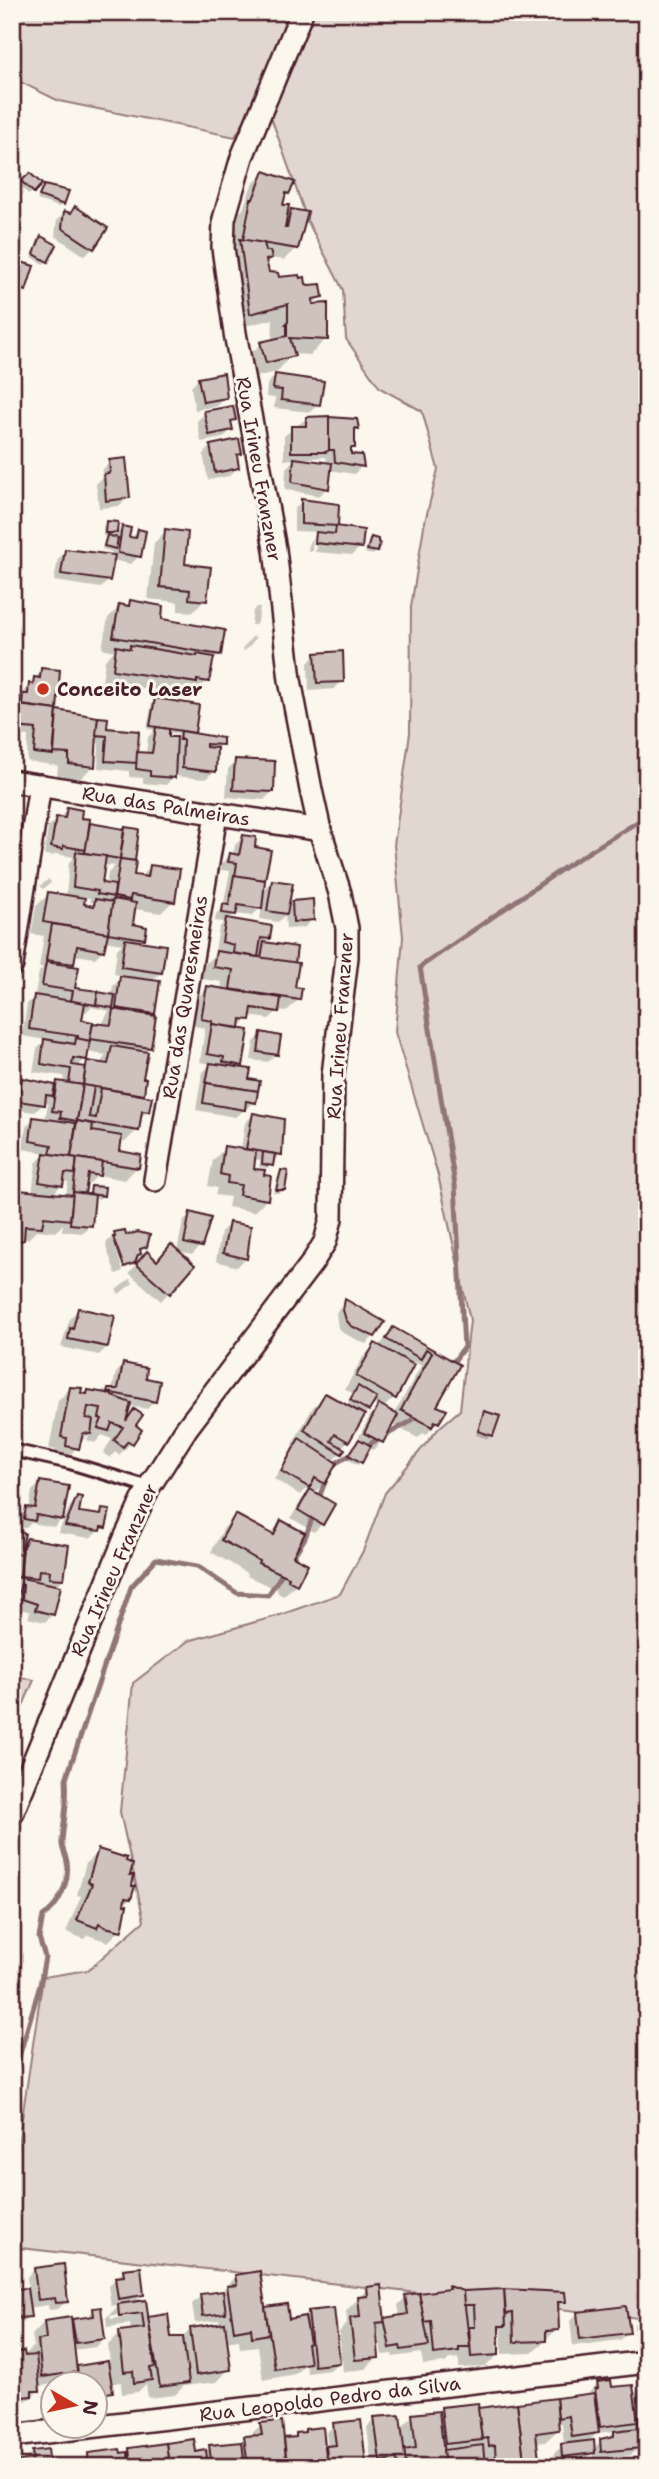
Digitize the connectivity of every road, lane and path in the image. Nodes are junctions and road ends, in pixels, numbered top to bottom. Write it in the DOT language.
graph roads {
  1 [pos="302,12"];
  2 [pos="12,781"];
  3 [pos="40,785"];
  4 [pos="216,815"];
  5 [pos="320,830"];
  6 [pos="12,965"];
  7 [pos="155,1180"];
  8 [pos="12,1450"];
  9 [pos="149,1486"];
  10 [pos="12,1814"];
  11 [pos="647,2362"];
  12 [pos="12,2436"];
  1 -- 5 [label="street, Rua Irineu Franzner"];
  2 -- 3 [label="street, Rua das Palmeiras"];
  3 -- 4 [label="street, Rua das Palmeiras"];
  3 -- 6 [label="street"];
  4 -- 5 [label="street, Rua das Palmeiras"];
  4 -- 7 [label="street, Rua das Quaresmeiras"];
  5 -- 9 [label="street, Rua Irineu Franzner"];
  8 -- 9 [label="lane"];
  9 -- 10 [label="street, Rua Irineu Franzner"];
  11 -- 12 [label="street, Rua Leopoldo Pedro da Silva"];
}
